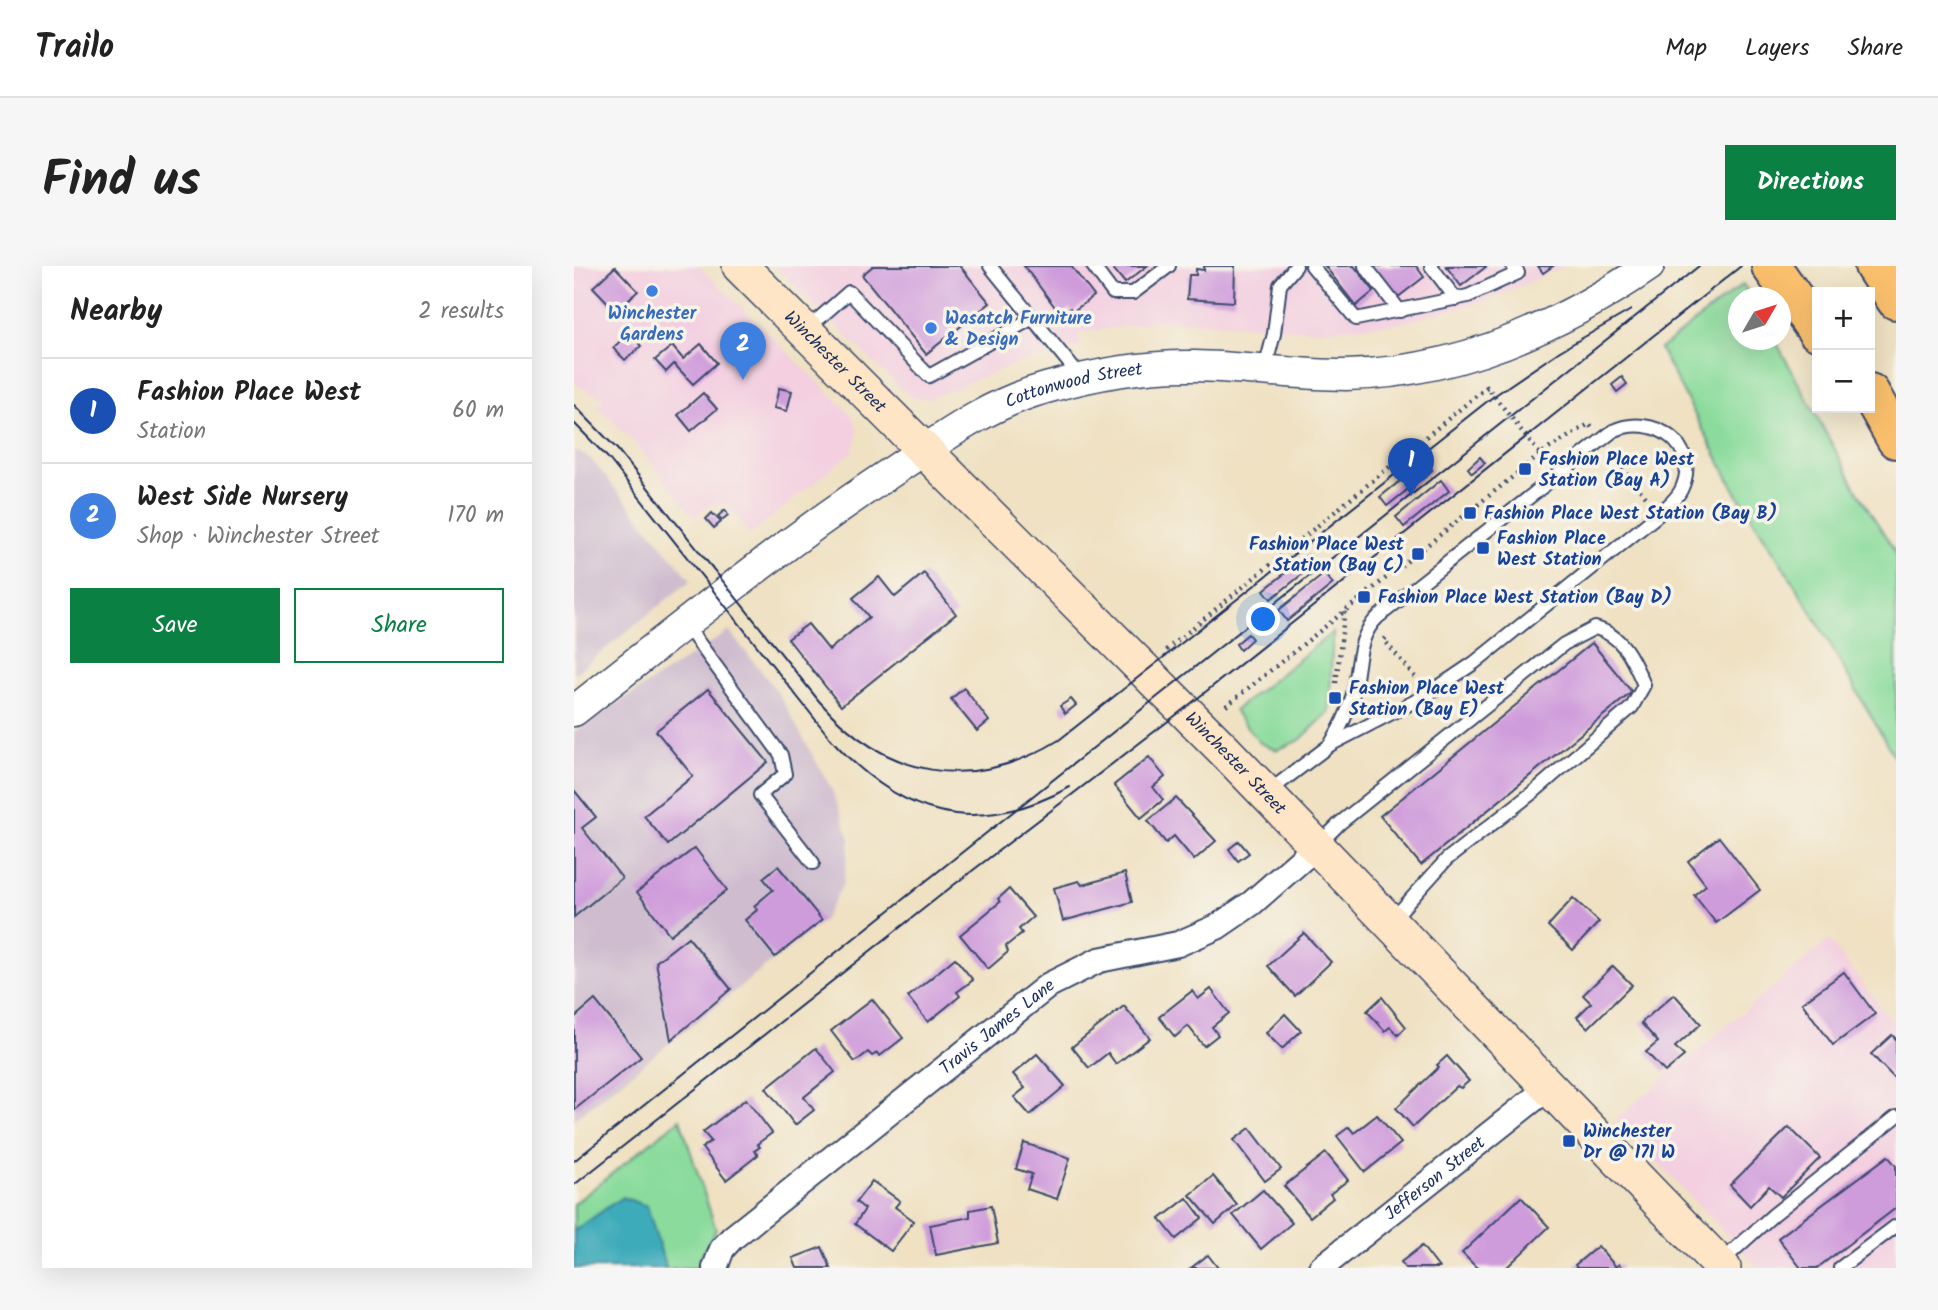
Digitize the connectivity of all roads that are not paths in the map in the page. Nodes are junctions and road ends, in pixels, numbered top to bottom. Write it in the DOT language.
graph roads {
  1 [pos="740,266"];
  2 [pos="990,266"];
  3 [pos="1093,266"];
  4 [pos="1169,266"];
  5 [pos="1296,266"];
  6 [pos="1312,266"];
  7 [pos="1365,266"];
  8 [pos="1431,266"];
  9 [pos="1513,266"];
  10 [pos="1648,266"];
  11 [pos="1772,266"];
  12 [pos="1796,266"];
  13 [pos="1874,266"];
  14 [pos="1812,293"];
  15 [pos="1456,299"];
  16 [pos="1896,300"];
  17 [pos="1400,311"];
  18 [pos="1031,319"];
  19 [pos="1812,324"];
  20 [pos="806,331"];
  21 [pos="1264,372"];
  22 [pos="1082,379"];
  23 [pos="1875,402"];
  24 [pos="1875,413"];
  25 [pos="1896,441"];
  26 [pos="925,448"];
  27 [pos="685,624"];
  28 [pos="574,711"];
  29 [pos="1330,745"];
  30 [pos="1266,793"];
  31 [pos="1317,846"];
  32 [pos="813,863"];
  33 [pos="1391,921"];
  34 [pos="1549,1087"];
  35 [pos="1896,1116"];
  36 [pos="1896,1226"];
  37 [pos="1721,1266"];
  38 [pos="715,1268"];
  39 [pos="1321,1268"];
  40 [pos="1840,1268"];
  1 -- 20 [label="main road, Winchester Street"];
  2 -- 18 [label="lane"];
  3 -- 4 [label="lane"];
  5 -- 21 [label="lane"];
  6 -- 17 [label="lane"];
  7 -- 17 [label="lane"];
  8 -- 15 [label="lane"];
  9 -- 15 [label="lane"];
  10 -- 21 [label="street, Cottonwood Street"];
  11 -- 19 [label="highway"];
  12 -- 14 [label="highway"];
  13 -- 16 [label="highway"];
  15 -- 17 [label="lane"];
  18 -- 20 [label="lane"];
  18 -- 22 [label="lane"];
  20 -- 26 [label="main road, Winchester Street"];
  21 -- 22 [label="street, Cottonwood Street"];
  22 -- 26 [label="street, Cottonwood Street"];
  23 -- 25 [label="highway"];
  24 -- 25 [label="highway"];
  26 -- 27 [label="street, Cottonwood Street"];
  26 -- 30 [label="main road, Winchester Street"];
  27 -- 28 [label="street, Cottonwood Street"];
  27 -- 32 [label="lane"];
  29 -- 29 [label="lane"];
  29 -- 30 [label="lane"];
  30 -- 31 [label="main road, Winchester Street"];
  31 -- 33 [label="main road, Winchester Street"];
  31 -- 33 [label="lane"];
  31 -- 38 [label="street, Travis James Lane"];
  33 -- 34 [label="main road, Winchester Street"];
  34 -- 37 [label="main road, Winchester Street"];
  34 -- 39 [label="street, Jefferson Street"];
  35 -- 37 [label="lane"];
  36 -- 40 [label="lane"];
}
